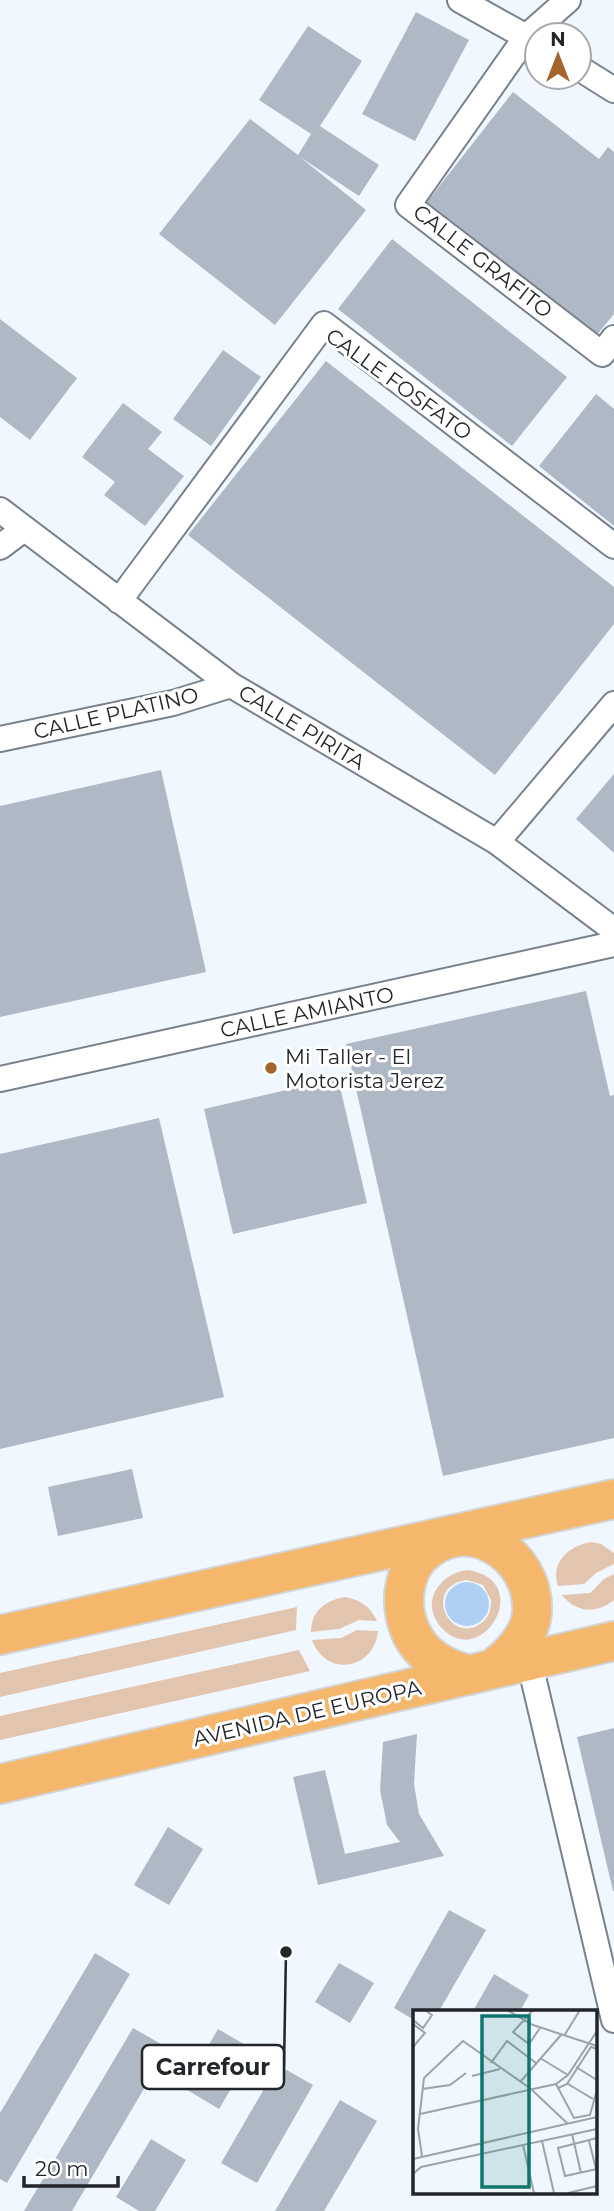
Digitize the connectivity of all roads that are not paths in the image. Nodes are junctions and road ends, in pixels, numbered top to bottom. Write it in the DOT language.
graph roads {
  1 [pos="460,0"];
  2 [pos="568,0"];
  3 [pos="549,21"];
  4 [pos="523,35"];
  5 [pos="523,52"];
  6 [pos="593,77"];
  7 [pos="614,90"];
  8 [pos="614,338"];
  9 [pos="0,510"];
  10 [pos="24,529"];
  11 [pos="614,546"];
  12 [pos="0,547"];
  13 [pos="119,601"];
  14 [pos="231,685"];
  15 [pos="614,704"];
  16 [pos="0,739"];
  17 [pos="497,842"];
  18 [pos="614,930"];
  19 [pos="614,944"];
  20 [pos="0,1080"];
  21 [pos="614,1500"];
  22 [pos="452,1536"];
  23 [pos="0,1635"];
  24 [pos="614,1641"];
  25 [pos="497,1668"];
  26 [pos="0,1784"];
  27 [pos="614,2020"];
  1 -- 4 [label="street"];
  2 -- 3 [label="street"];
  5 -- 8 [label="street, CALLE GRAFITO"];
  6 -- 7 [label="street"];
  9 -- 10 [label="street, CALLE PIRITA"];
  10 -- 12 [label="street"];
  10 -- 13 [label="street, CALLE PIRITA"];
  11 -- 13 [label="street, CALLE FOSFATO"];
  13 -- 14 [label="street, CALLE PIRITA"];
  14 -- 16 [label="street, CALLE PLATINO"];
  14 -- 17 [label="street, CALLE PIRITA"];
  15 -- 17 [label="street"];
  17 -- 18 [label="street, CALLE PIRITA"];
  19 -- 20 [label="street, CALLE AMIANTO"];
  21 -- 22 [label="main road"];
  22 -- 23 [label="main road"];
  22 -- 25 [label="main road"];
  22 -- 25 [label="main road"];
  24 -- 25 [label="main road, AVENIDA DE EUROPA"];
  25 -- 26 [label="main road, AVENIDA DE EUROPA"];
  25 -- 27 [label="street"];
}
